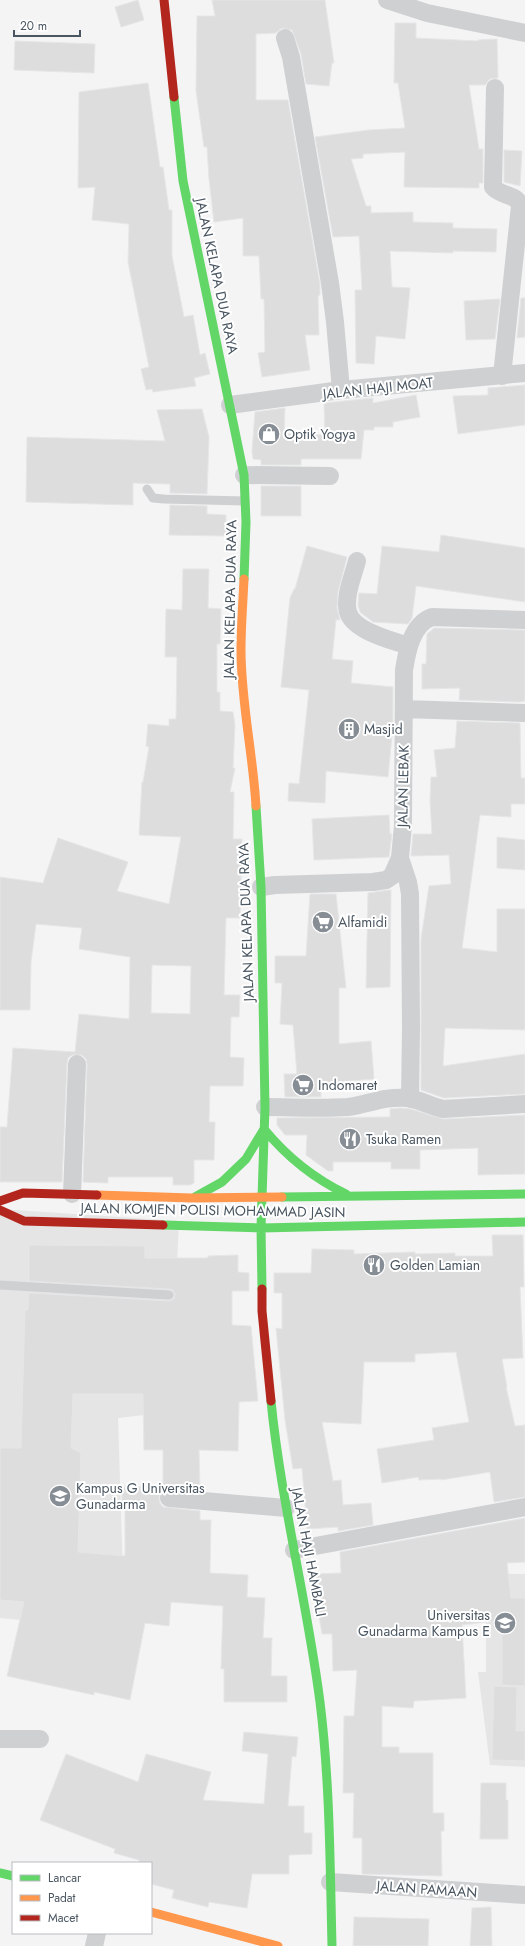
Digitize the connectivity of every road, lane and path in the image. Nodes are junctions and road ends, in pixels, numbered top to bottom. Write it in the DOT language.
graph roads {
  1 [pos="164,0"];
  2 [pos="387,0"];
  3 [pos="525,33"];
  4 [pos="285,38"];
  5 [pos="495,88"];
  6 [pos="525,373"];
  7 [pos="502,376"];
  8 [pos="341,390"];
  9 [pos="230,405"];
  10 [pos="244,475"];
  11 [pos="330,476"];
  12 [pos="147,489"];
  13 [pos="244,501"];
  14 [pos="357,561"];
  15 [pos="525,620"];
  16 [pos="408,646"];
  17 [pos="404,709"];
  18 [pos="525,713"];
  19 [pos="400,858"];
  20 [pos="261,888"];
  21 [pos="77,1064"];
  22 [pos="410,1099"];
  23 [pos="525,1104"];
  24 [pos="265,1107"];
  25 [pos="264,1129"];
  26 [pos="72,1194"];
  27 [pos="525,1194"];
  28 [pos="351,1196"];
  29 [pos="192,1198"];
  30 [pos="262,1198"];
  31 [pos="0,1201"];
  32 [pos="0,1210"];
  33 [pos="525,1222"];
  34 [pos="260,1228"];
  35 [pos="0,1285"];
  36 [pos="169,1294"];
  37 [pos="169,1498"];
  38 [pos="525,1507"];
  39 [pos="286,1508"];
  40 [pos="294,1550"];
  41 [pos="0,1739"];
  42 [pos="40,1739"];
  43 [pos="0,1873"];
  44 [pos="12,1876"];
  45 [pos="330,1882"];
  46 [pos="525,1895"];
  47 [pos="152,1912"];
  48 [pos="97,1934"];
  49 [pos="241,1942"];
  50 [pos="94,1946"];
  51 [pos="278,1946"];
  52 [pos="332,1946"];
  1 -- 9 [label="main road, JALAN KELAPA DUA RAYA"];
  2 -- 3 [label="street"];
  4 -- 8 [label="street"];
  5 -- 7 [label="street"];
  6 -- 7 [label="street, JALAN HAJI MOAT"];
  7 -- 8 [label="street, JALAN HAJI MOAT"];
  8 -- 9 [label="street, JALAN HAJI MOAT"];
  9 -- 10 [label="main road, JALAN KELAPA DUA RAYA"];
  10 -- 11 [label="street"];
  10 -- 13 [label="main road, JALAN KELAPA DUA RAYA"];
  12 -- 13 [label="lane"];
  13 -- 20 [label="main road, JALAN KELAPA DUA RAYA"];
  14 -- 16 [label="street"];
  15 -- 16 [label="street, JALAN LEBAK"];
  16 -- 17 [label="street, JALAN LEBAK"];
  17 -- 18 [label="street"];
  17 -- 19 [label="street, JALAN LEBAK"];
  19 -- 20 [label="street, JALAN LEBAK"];
  19 -- 22 [label="street"];
  20 -- 24 [label="main road, JALAN KELAPA DUA RAYA"];
  21 -- 26 [label="street"];
  22 -- 23 [label="street"];
  22 -- 24 [label="street"];
  24 -- 25 [label="main road, JALAN KELAPA DUA RAYA"];
  25 -- 28 [label="main road"];
  25 -- 29 [label="main road"];
  25 -- 30 [label="main road, JALAN KELAPA DUA RAYA"];
  26 -- 29 [label="main road, JALAN KOMJEN POLISI MOHAMMAD JASIN"];
  26 -- 31 [label="main road, JALAN KOMJEN POLISI MOHAMMAD JASIN"];
  27 -- 28 [label="main road, JALAN KOMJEN POLISI MOHAMMAD JASIN"];
  28 -- 30 [label="main road, JALAN KOMJEN POLISI MOHAMMAD JASIN"];
  29 -- 30 [label="main road, JALAN KOMJEN POLISI MOHAMMAD JASIN"];
  30 -- 34 [label="main road, JALAN KELAPA DUA RAYA"];
  32 -- 34 [label="main road, JALAN KOMJEN POLISI MOHAMMAD JASIN"];
  33 -- 34 [label="main road, JALAN KOMJEN POLISI MOHAMMAD JASIN"];
  34 -- 39 [label="main road, JALAN HAJI HAMBALI"];
  35 -- 36 [label="lane"];
  37 -- 39 [label="street"];
  38 -- 40 [label="street"];
  39 -- 40 [label="main road, JALAN HAJI HAMBALI"];
  40 -- 45 [label="main road, JALAN HAJI HAMBALI"];
  41 -- 42 [label="street"];
  43 -- 44 [label="main road"];
  45 -- 46 [label="street, JALAN PAMAAN"];
  45 -- 52 [label="main road, JALAN HAJI HAMBALI"];
  47 -- 49 [label="main road"];
  48 -- 50 [label="street"];
  49 -- 51 [label="main road"];
}
